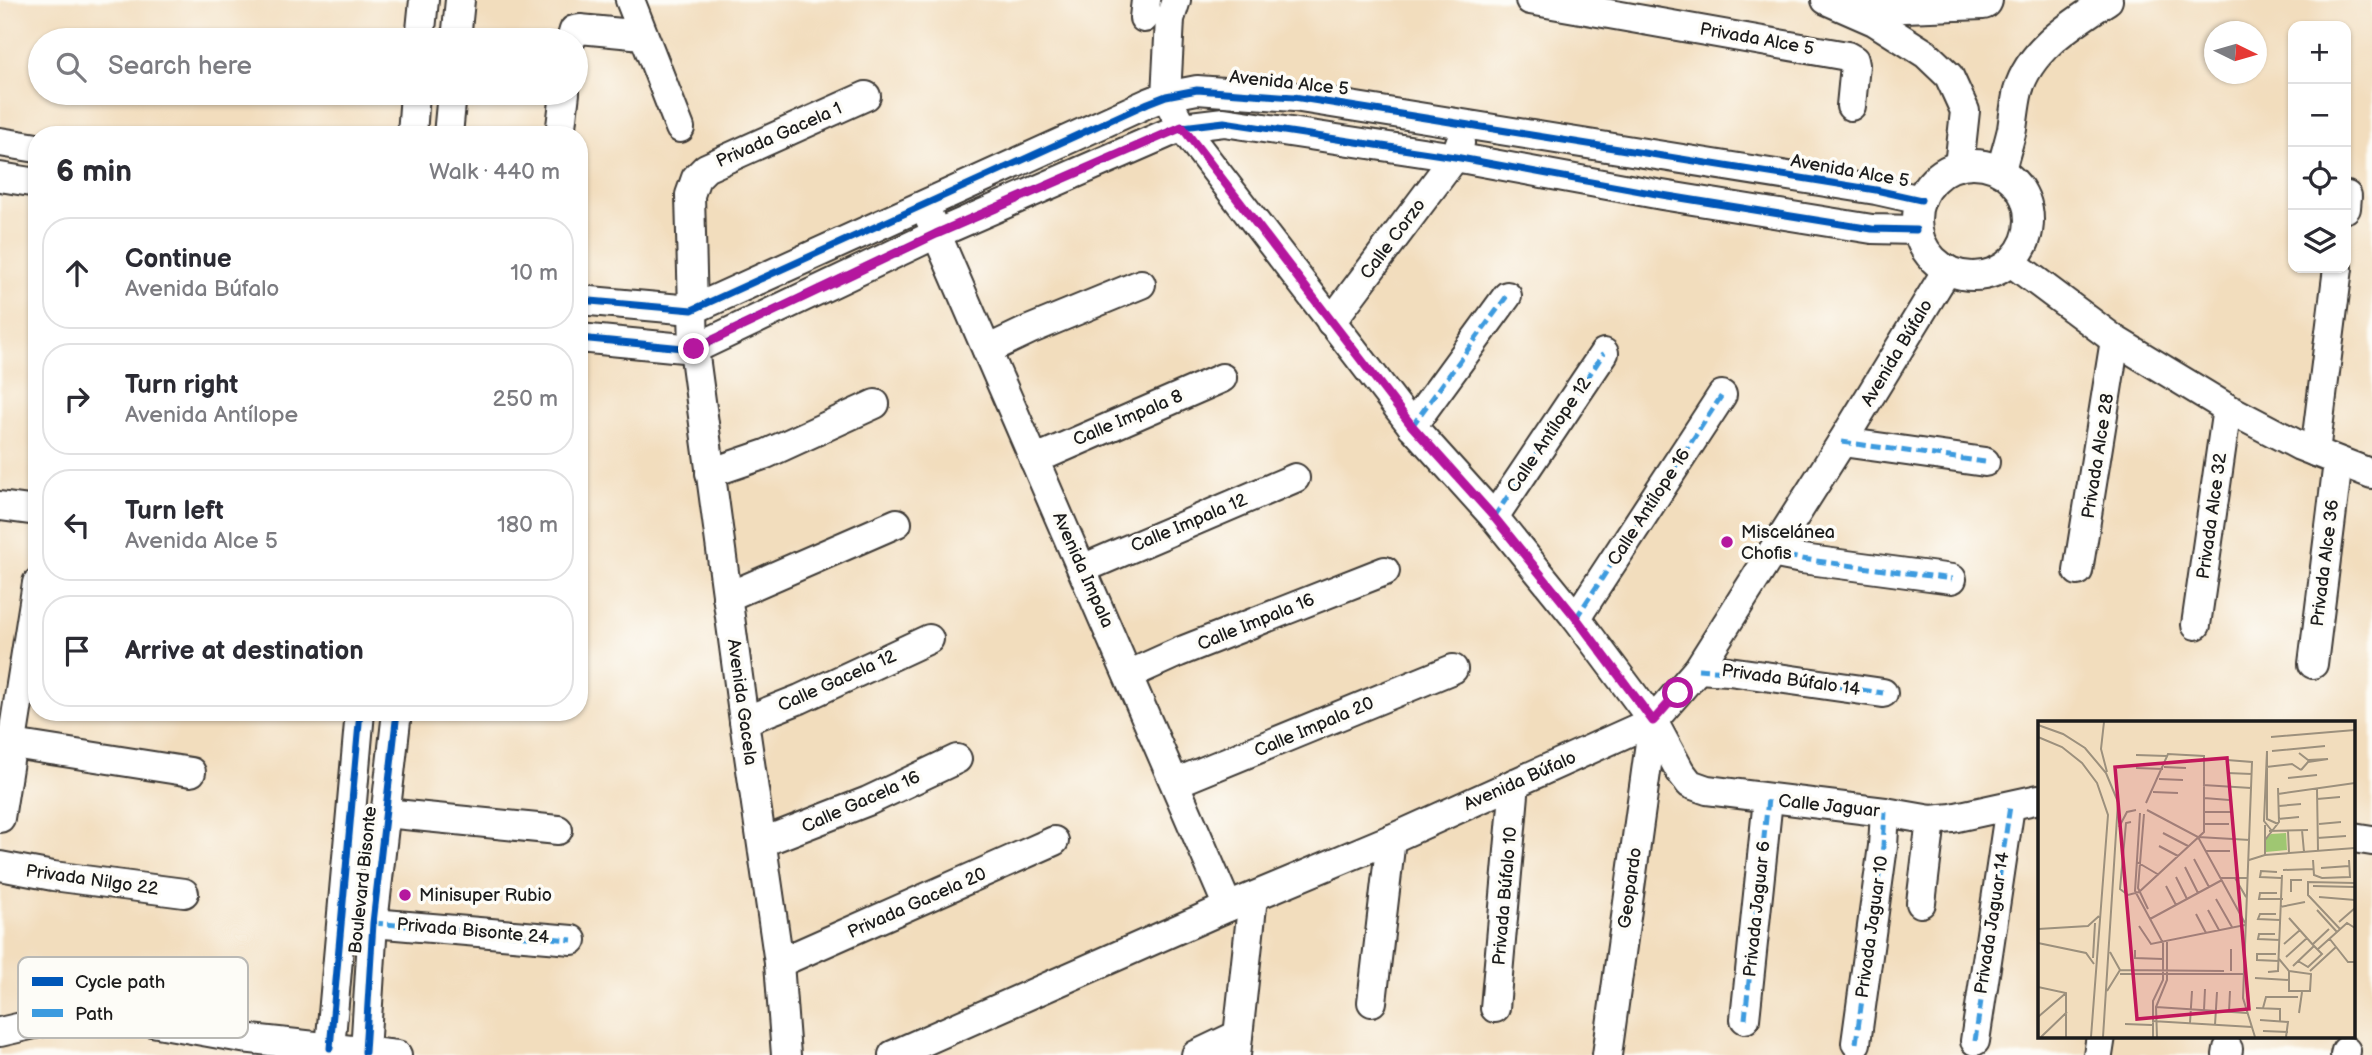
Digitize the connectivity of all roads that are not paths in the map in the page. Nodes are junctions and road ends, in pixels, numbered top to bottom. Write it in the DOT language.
graph roads {
  1 [pos="630,0"];
  2 [pos="1175,0"];
  3 [pos="1530,0"];
  4 [pos="1826,0"];
  5 [pos="1875,0"];
  6 [pos="1983,0"];
  7 [pos="2108,0"];
  8 [pos="424,1"];
  9 [pos="460,2"];
  10 [pos="421,28"];
  11 [pos="457,28"];
  12 [pos="588,30"];
  13 [pos="643,35"];
  14 [pos="866,96"];
  15 [pos="1166,96"];
  16 [pos="414,105"];
  17 [pos="451,105"];
  18 [pos="564,105"];
  19 [pos="1851,106"];
  20 [pos="1467,124"];
  21 [pos="413,126"];
  22 [pos="449,126"];
  23 [pos="561,126"];
  24 [pos="1182,127"];
  25 [pos="680,128"];
  26 [pos="0,142"];
  27 [pos="28,147"];
  28 [pos="1455,157"];
  29 [pos="1959,166"];
  30 [pos="2001,171"];
  31 [pos="0,177"];
  32 [pos="696,178"];
  33 [pos="28,182"];
  34 [pos="1921,200"];
  35 [pos="925,204"];
  36 [pos="1916,230"];
  37 [pos="936,234"];
  38 [pos="2011,262"];
  39 [pos="1947,270"];
  40 [pos="2338,273"];
  41 [pos="1141,284"];
  42 [pos="1507,296"];
  43 [pos="588,301"];
  44 [pos="692,310"];
  45 [pos="1331,322"];
  46 [pos="588,339"];
  47 [pos="2115,340"];
  48 [pos="694,349"];
  49 [pos="987,351"];
  50 [pos="1604,353"];
  51 [pos="1222,378"];
  52 [pos="1721,396"];
  53 [pos="875,404"];
  54 [pos="2227,408"];
  55 [pos="1412,426"];
  56 [pos="1842,442"];
  57 [pos="2327,457"];
  58 [pos="1034,460"];
  59 [pos="1985,462"];
  60 [pos="710,474"];
  61 [pos="2372,474"];
  62 [pos="1295,478"];
  63 [pos="0,506"];
  64 [pos="28,510"];
  65 [pos="1494,517"];
  66 [pos="897,523"];
  67 [pos="1772,553"];
  68 [pos="1082,569"];
  69 [pos="1385,571"];
  70 [pos="2078,571"];
  71 [pos="1952,579"];
  72 [pos="727,597"];
  73 [pos="1576,618"];
  74 [pos="2196,625"];
  75 [pos="929,639"];
  76 [pos="28,653"];
  77 [pos="2313,664"];
  78 [pos="1453,669"];
  79 [pos="1698,669"];
  80 [pos="1128,676"];
  81 [pos="1883,693"];
  82 [pos="359,721"];
  83 [pos="396,721"];
  84 [pos="744,721"];
  85 [pos="1653,721"];
  86 [pos="6,743"];
  87 [pos="957,759"];
  88 [pos="191,772"];
  89 [pos="1175,783"];
  90 [pos="1515,783"];
  91 [pos="1768,799"];
  92 [pos="2038,799"];
  93 [pos="2010,806"];
  94 [pos="1885,812"];
  95 [pos="385,813"];
  96 [pos="0,818"];
  97 [pos="1931,820"];
  98 [pos="558,830"];
  99 [pos="2354,838"];
  100 [pos="1391,839"];
  101 [pos="1054,841"];
  102 [pos="2372,841"];
  103 [pos="763,842"];
  104 [pos="0,866"];
  105 [pos="184,893"];
  106 [pos="1240,902"];
  107 [pos="1921,903"];
  108 [pos="373,923"];
  109 [pos="572,940"];
  110 [pos="779,963"];
  111 [pos="1372,1002"];
  112 [pos="1495,1008"];
  113 [pos="1745,1019"];
  114 [pos="18,1028"];
  115 [pos="0,1032"];
  116 [pos="208,1038"];
  117 [pos="1975,1041"];
  118 [pos="1856,1043"];
  119 [pos="1237,1045"];
  120 [pos="241,1046"];
  121 [pos="321,1050"];
  122 [pos="365,1052"];
  123 [pos="397,1055"];
  124 [pos="786,1055"];
  125 [pos="893,1055"];
  126 [pos="1196,1055"];
  127 [pos="1607,1055"];
  1 -- 13 [label="street"];
  2 -- 15 [label="street"];
  3 -- 19 [label="street, Privada Alce 5"];
  4 -- 29 [label="street"];
  5 -- 6 [label="highway"];
  7 -- 30 [label="street"];
  8 -- 9 [label="street"];
  8 -- 10 [label="street"];
  9 -- 11 [label="street"];
  12 -- 13 [label="street"];
  13 -- 25 [label="street"];
  14 -- 32 [label="street, Privada Gacela 1"];
  15 -- 20 [label="street, Avenida Alce 5"];
  15 -- 24 [label="street, Calle Jaguar"];
  15 -- 35 [label="street, Avenida Alce 5"];
  16 -- 21 [label="street"];
  17 -- 22 [label="street"];
  18 -- 23 [label="street"];
  20 -- 28 [label="street, Calle Corzo"];
  20 -- 34 [label="street, Avenida Alce 5"];
  24 -- 28 [label="street"];
  24 -- 37 [label="street"];
  24 -- 45 [label="street, Calle Jaguar"];
  26 -- 27 [label="street"];
  28 -- 36 [label="street"];
  28 -- 45 [label="street, Calle Corzo"];
  29 -- 30 [label="street"];
  29 -- 34 [label="street"];
  30 -- 38 [label="street"];
  31 -- 33 [label="street"];
  32 -- 44 [label="street, Avenida Gacela"];
  34 -- 36 [label="street"];
  35 -- 37 [label="street, Avenida Impala"];
  35 -- 44 [label="street, Avenida Alce 5"];
  36 -- 39 [label="street"];
  37 -- 48 [label="street"];
  37 -- 49 [label="street, Avenida Impala"];
  38 -- 39 [label="street"];
  38 -- 47 [label="street"];
  39 -- 56 [label="street, Avenida Búfalo"];
  40 -- 57 [label="street, Privada Alce 36"];
  41 -- 49 [label="street"];
  42 -- 55 [label="street"];
  43 -- 44 [label="street"];
  44 -- 48 [label="street, Avenida Gacela"];
  45 -- 55 [label="street, Calle Jaguar"];
  46 -- 48 [label="street"];
  47 -- 54 [label="street"];
  47 -- 70 [label="street, Privada Alce 28"];
  48 -- 60 [label="street, Avenida Gacela"];
  49 -- 58 [label="street, Avenida Impala"];
  50 -- 65 [label="street, Calle Antílope 12"];
  51 -- 58 [label="street, Calle Impala 8"];
  52 -- 73 [label="street, Calle Antílope 16"];
  53 -- 60 [label="street"];
  54 -- 57 [label="street"];
  54 -- 74 [label="street, Privada Alce 32"];
  55 -- 65 [label="street, Calle Jaguar"];
  56 -- 59 [label="street"];
  56 -- 67 [label="street, Avenida Búfalo"];
  57 -- 61 [label="street"];
  57 -- 77 [label="street, Privada Alce 36"];
  58 -- 68 [label="street, Avenida Impala"];
  60 -- 72 [label="street, Avenida Gacela"];
  62 -- 68 [label="street, Calle Impala 12"];
  63 -- 64 [label="street"];
  65 -- 73 [label="street, Calle Jaguar"];
  66 -- 72 [label="street"];
  67 -- 71 [label="street"];
  67 -- 79 [label="street, Avenida Búfalo"];
  68 -- 80 [label="street, Avenida Impala"];
  69 -- 80 [label="street, Calle Impala 16"];
  72 -- 84 [label="street, Avenida Gacela"];
  73 -- 85 [label="street, Calle Jaguar"];
  75 -- 84 [label="street, Calle Gacela 12"];
  76 -- 86 [label="street"];
  78 -- 89 [label="street, Calle Impala 20"];
  79 -- 81 [label="street, Privada Búfalo 14"];
  79 -- 85 [label="street, Avenida Búfalo"];
  80 -- 89 [label="street, Avenida Impala"];
  82 -- 121 [label="street, Boulevard Bisonte"];
  83 -- 95 [label="street, Boulevard Bisonte"];
  84 -- 103 [label="street, Avenida Gacela"];
  85 -- 90 [label="street, Avenida Búfalo"];
  85 -- 91 [label="street, Calle Jaguar"];
  85 -- 127 [label="street, Geopardo"];
  86 -- 88 [label="street"];
  86 -- 96 [label="street"];
  87 -- 103 [label="street, Calle Gacela 16"];
  89 -- 106 [label="street, Avenida Impala"];
  90 -- 100 [label="street, Avenida Búfalo"];
  90 -- 112 [label="street, Privada Búfalo 10"];
  91 -- 94 [label="street, Calle Jaguar"];
  91 -- 113 [label="street, Privada Jaguar 6"];
  92 -- 93 [label="street, Calle Jaguar"];
  93 -- 97 [label="street, Calle Jaguar"];
  93 -- 117 [label="street, Privada Jaguar 14"];
  94 -- 97 [label="street, Calle Jaguar"];
  94 -- 118 [label="street, Privada Jaguar 10"];
  95 -- 98 [label="street"];
  95 -- 108 [label="street, Boulevard Bisonte"];
  97 -- 107 [label="street"];
  99 -- 102 [label="street"];
  100 -- 106 [label="street, Avenida Búfalo"];
  100 -- 111 [label="street"];
  101 -- 110 [label="street, Privada Gacela 20"];
  103 -- 110 [label="street, Avenida Gacela"];
  104 -- 105 [label="street, Privada Nilgo 22"];
  106 -- 119 [label="street"];
  106 -- 125 [label="street, Avenida Búfalo"];
  108 -- 109 [label="street, Privada Bisonte 24"];
  108 -- 122 [label="street, Boulevard Bisonte"];
  110 -- 124 [label="street, Avenida Gacela"];
  114 -- 115 [label="street"];
  116 -- 120 [label="street"];
  119 -- 126 [label="street"];
  120 -- 121 [label="street"];
  121 -- 122 [label="street"];
  122 -- 123 [label="street"];
}
